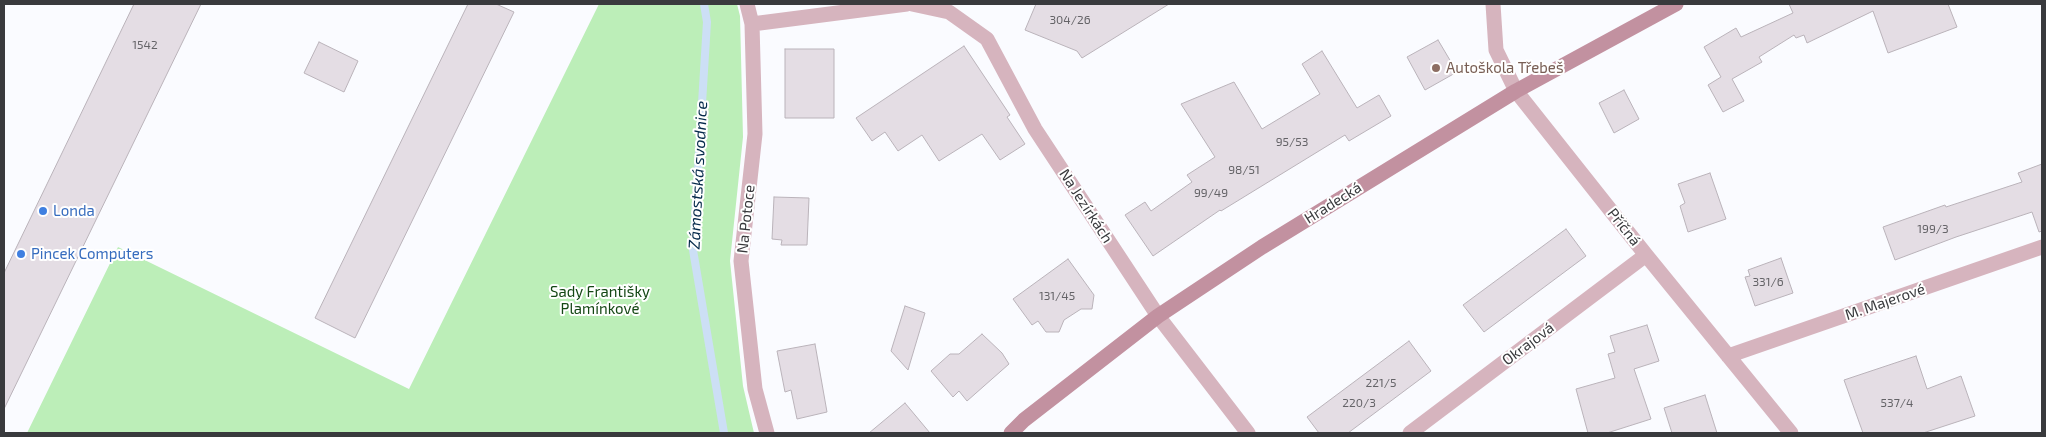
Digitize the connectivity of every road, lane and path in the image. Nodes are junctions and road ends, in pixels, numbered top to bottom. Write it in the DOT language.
graph roads {
  1 [pos="748,4"];
  2 [pos="907,4"];
  3 [pos="912,4"];
  4 [pos="1493,4"];
  5 [pos="1676,4"];
  6 [pos="752,24"];
  7 [pos="1516,91"];
  8 [pos="2042,247"];
  9 [pos="1646,255"];
  10 [pos="1158,316"];
  11 [pos="1728,356"];
  12 [pos="767,433"];
  13 [pos="1011,433"];
  14 [pos="1248,433"];
  15 [pos="1410,433"];
  16 [pos="1792,433"];
  1 -- 6 [label="street, Na Potoce"];
  2 -- 6 [label="street"];
  3 -- 10 [label="street, Na Jezírkách"];
  4 -- 7 [label="street, Příčná"];
  5 -- 7 [label="street, Hradecká"];
  6 -- 12 [label="street, Na Potoce"];
  7 -- 9 [label="street, Příčná"];
  7 -- 10 [label="street, Hradecká"];
  8 -- 11 [label="street, M. Majerové"];
  9 -- 11 [label="street, Příčná"];
  9 -- 15 [label="street, Okrajová"];
  10 -- 13 [label="street, Hradecká"];
  10 -- 14 [label="street, Na Jezírkách"];
  11 -- 16 [label="street, Příčná"];
}
